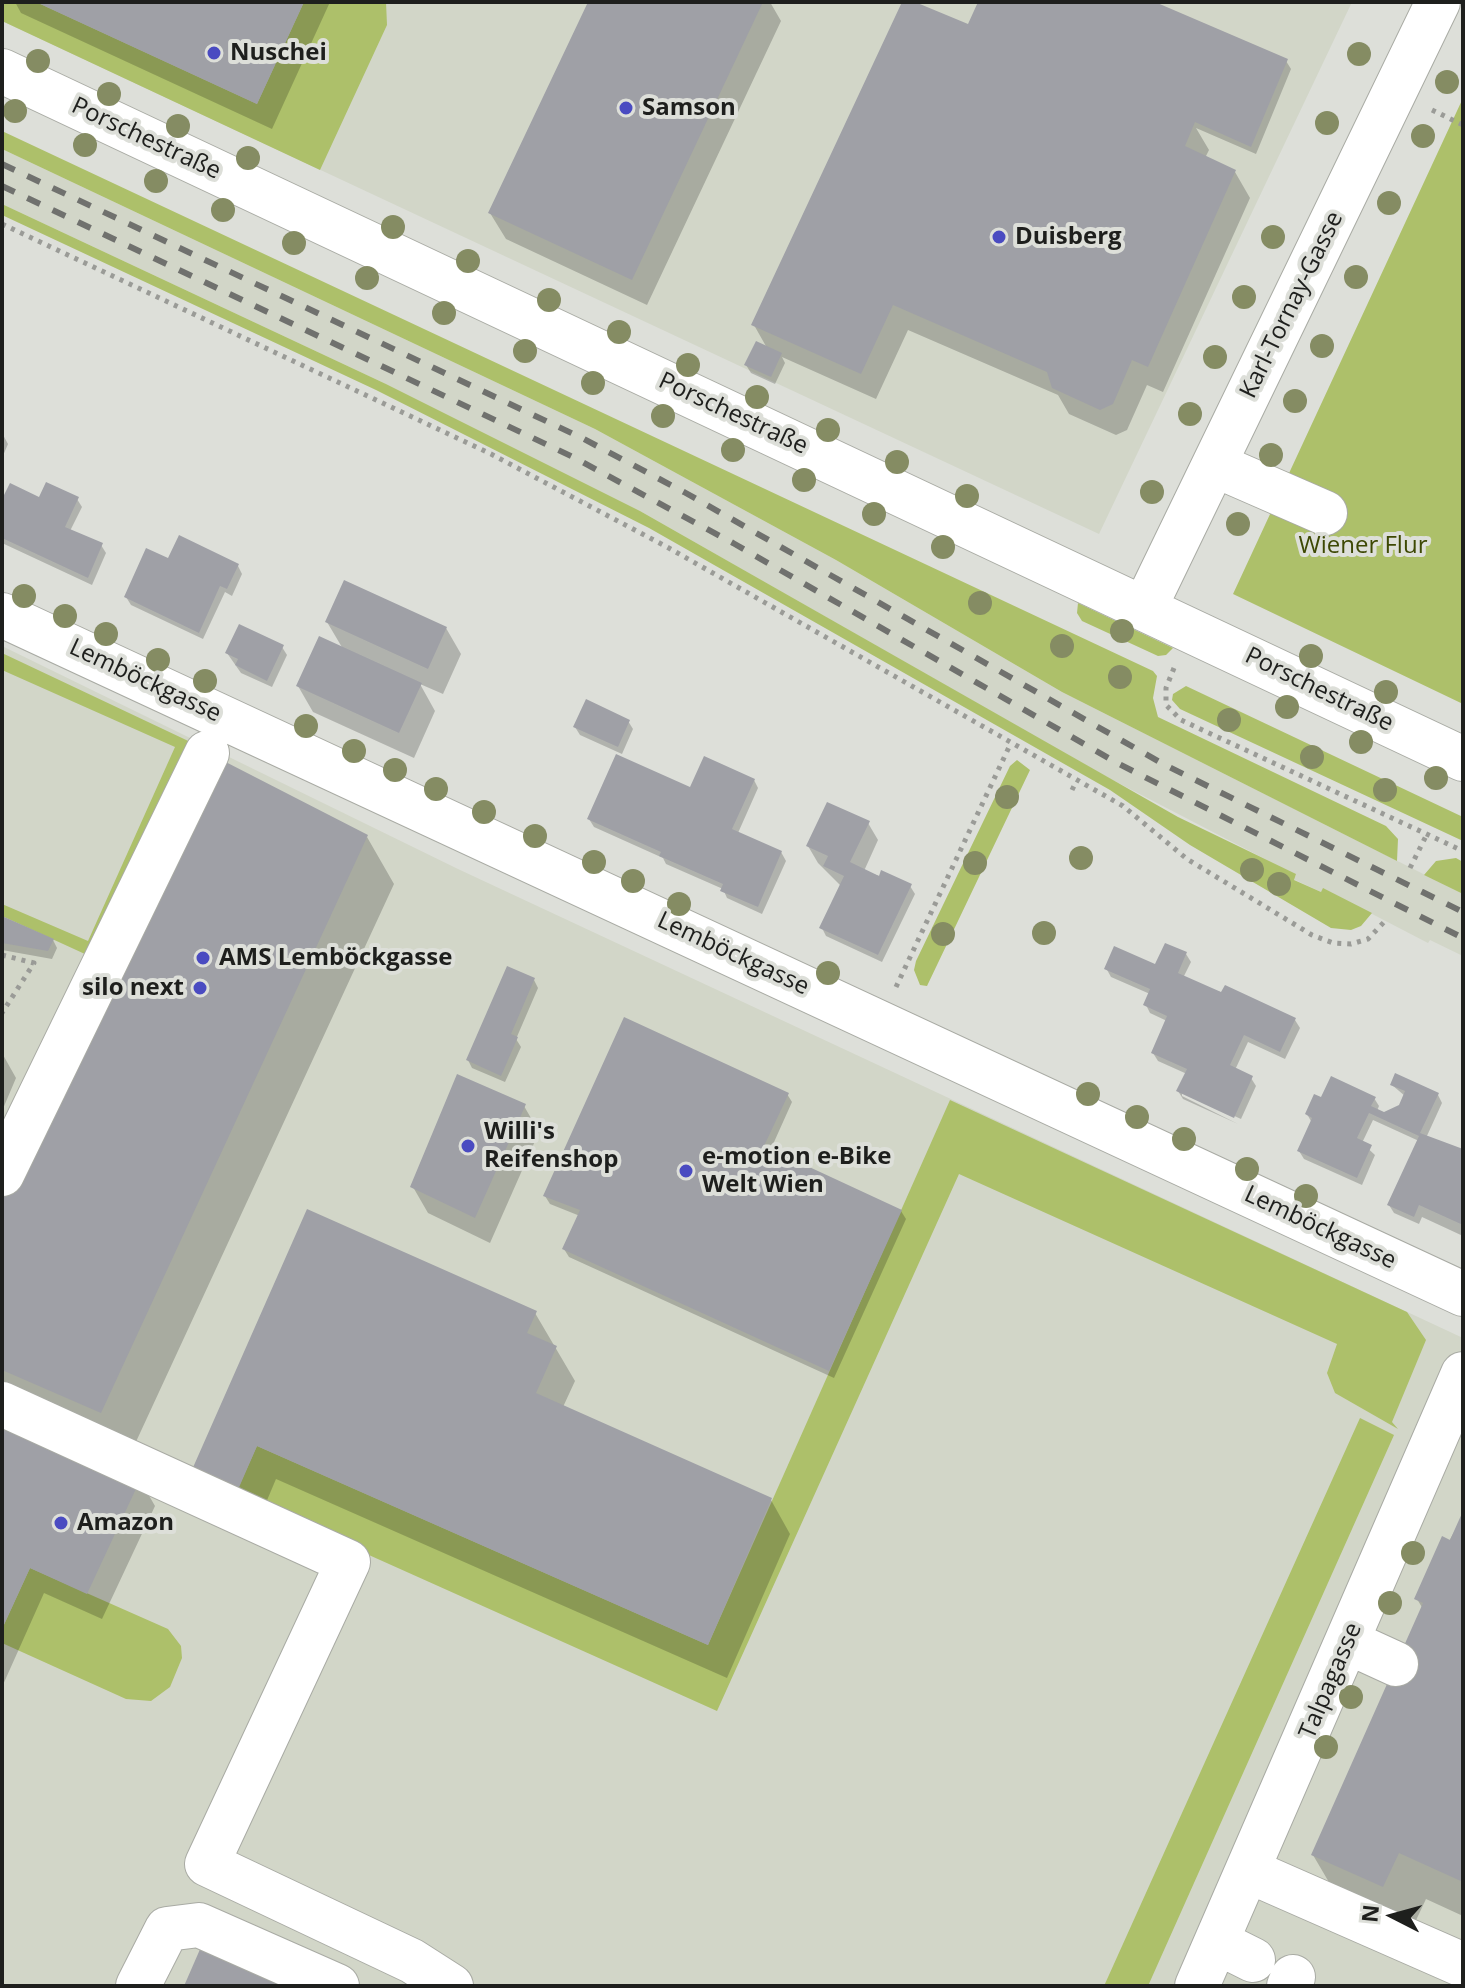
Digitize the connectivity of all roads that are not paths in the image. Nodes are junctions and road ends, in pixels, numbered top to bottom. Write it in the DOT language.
graph roads {
  1 [pos="1438,2"];
  2 [pos="2,71"];
  3 [pos="1215,465"];
  4 [pos="1325,513"];
  5 [pos="1145,607"];
  6 [pos="2,615"];
  7 [pos="207,753"];
  8 [pos="1463,759"];
  9 [pos="2,1174"];
  10 [pos="1463,1294"];
  11 [pos="1463,1374"];
  12 [pos="2,1404"];
  13 [pos="1348,1642"];
  14 [pos="1396,1664"];
  15 [pos="1249,1871"];
  16 [pos="1463,1965"];
  17 [pos="138,1986"];
  18 [pos="337,1986"];
  19 [pos="451,1986"];
  20 [pos="1197,1986"];
  1 -- 3 [label="street, Karl-Tornay-Gasse"];
  2 -- 5 [label="street, Porschestraße"];
  3 -- 4 [label="street"];
  3 -- 5 [label="street, Karl-Tornay-Gasse"];
  5 -- 8 [label="street, Porschestraße"];
  6 -- 10 [label="street, Lemböckgasse"];
  7 -- 9 [label="street"];
  11 -- 13 [label="street, Talpagasse"];
  12 -- 19 [label="street"];
  13 -- 14 [label="street"];
  13 -- 15 [label="street, Talpagasse"];
  15 -- 16 [label="street"];
  15 -- 20 [label="street, Talpagasse"];
  17 -- 18 [label="street"];
}
